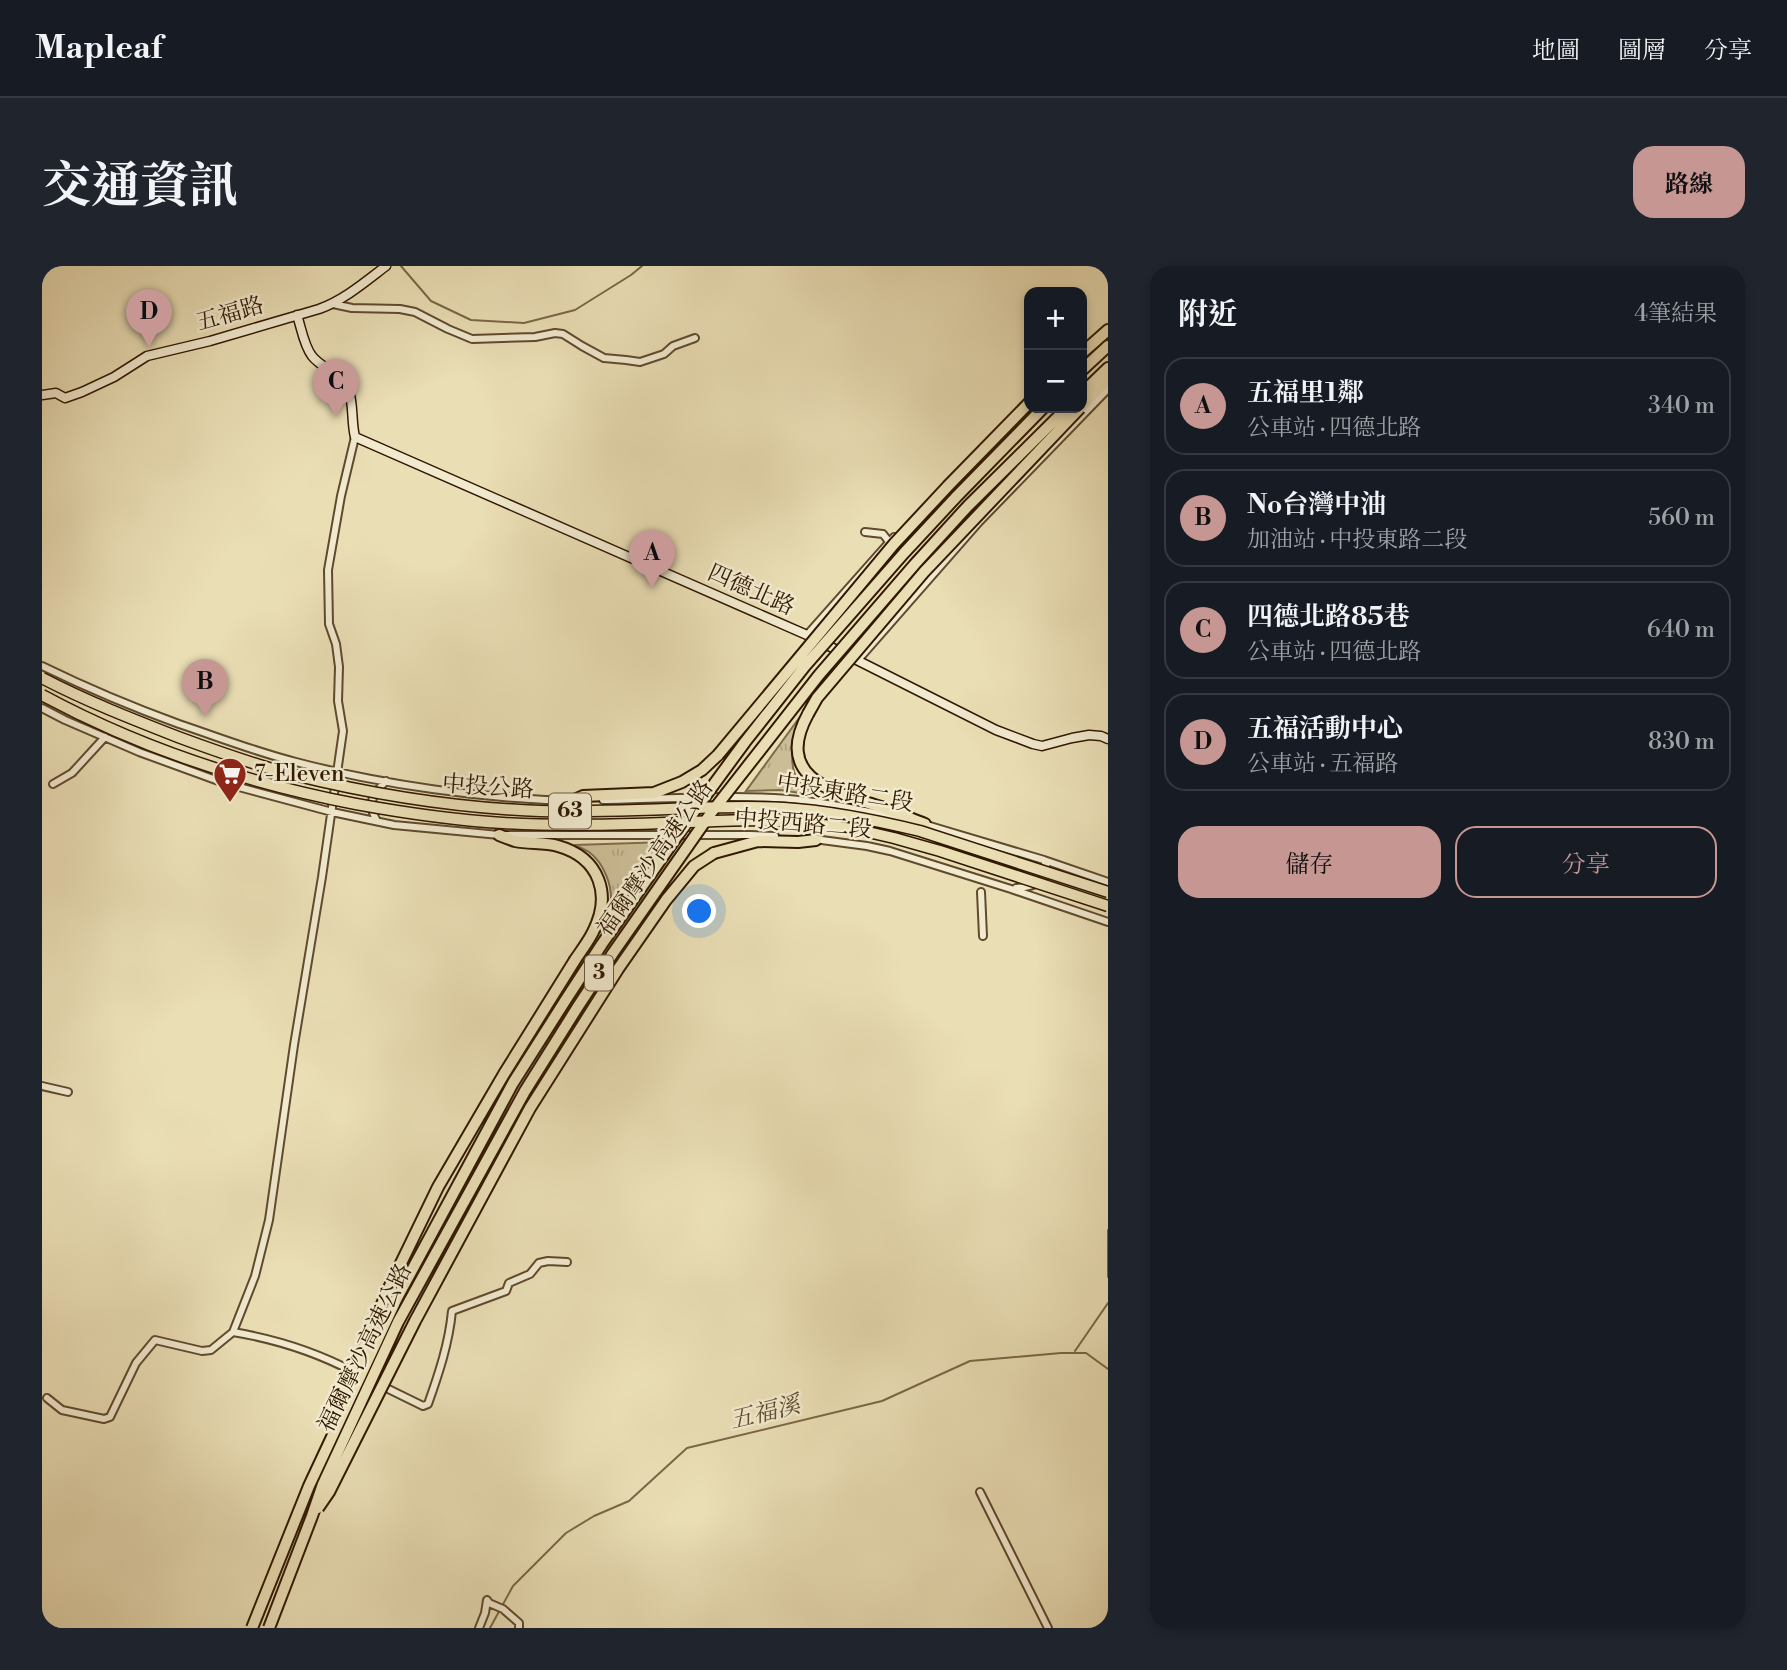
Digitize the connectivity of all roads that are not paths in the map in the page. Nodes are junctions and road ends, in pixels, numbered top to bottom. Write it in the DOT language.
graph roads {
  1 [pos="386,266"];
  2 [pos="333,304"];
  3 [pos="297,315"];
  4 [pos="1108,329"];
  5 [pos="695,338"];
  6 [pos="1108,346"];
  7 [pos="1083,350"];
  8 [pos="1087,365"];
  9 [pos="1108,368"];
  10 [pos="1108,379"];
  11 [pos="1087,388"];
  12 [pos="1108,389"];
  13 [pos="42,395"];
  14 [pos="1087,401"];
  15 [pos="1024,405"];
  16 [pos="1024,405"];
  17 [pos="1038,413"];
  18 [pos="1062,413"];
  19 [pos="1075,413"];
  20 [pos="355,437"];
  21 [pos="865,532"];
  22 [pos="889,542"];
  23 [pos="929,578"];
  24 [pos="807,635"];
  25 [pos="834,648"];
  26 [pos="827,659"];
  27 [pos="858,660"];
  28 [pos="42,666"];
  29 [pos="42,678"];
  30 [pos="42,695"];
  31 [pos="42,708"];
  32 [pos="105,737"];
  33 [pos="1108,739"];
  34 [pos="337,772"];
  35 [pos="386,780"];
  36 [pos="53,784"];
  37 [pos="572,801"];
  38 [pos="332,812"];
  39 [pos="377,821"];
  40 [pos="925,824"];
  41 [pos="499,835"];
  42 [pos="816,840"];
  43 [pos="1044,860"];
  44 [pos="1108,882"];
  45 [pos="1011,889"];
  46 [pos="981,892"];
  47 [pos="1108,892"];
  48 [pos="1108,906"];
  49 [pos="1108,922"];
  50 [pos="983,936"];
  51 [pos="42,1086"];
  52 [pos="68,1092"];
  53 [pos="567,1262"];
  54 [pos="233,1332"];
  55 [pos="47,1398"];
  56 [pos="309,1486"];
  57 [pos="979,1492"];
  58 [pos="312,1516"];
  59 [pos="252,1628"];
  60 [pos="269,1628"];
  61 [pos="479,1628"];
  62 [pos="519,1628"];
  63 [pos="1048,1628"];
  1 -- 2 [label="street, 五福路"];
  2 -- 3 [label="street, 五福路"];
  2 -- 5 [label="street"];
  3 -- 13 [label="street, 五福路"];
  3 -- 20 [label="street"];
  4 -- 7 [label="highway"];
  6 -- 8 [label="highway"];
  9 -- 11 [label="highway"];
  10 -- 14 [label="highway"];
  12 -- 23 [label="street"];
  15 -- 22 [label="street"];
  16 -- 37 [label="highway, bridge"];
  17 -- 56 [label="highway, 福爾摩沙高速公路 / 3, bridge"];
  18 -- 58 [label="highway, 福爾摩沙高速公路 / 3, bridge"];
  19 -- 40 [label="highway, bridge"];
  20 -- 24 [label="street, 四德北路"];
  20 -- 34 [label="street"];
  21 -- 22 [label="street"];
  22 -- 23 [label="street"];
  22 -- 24 [label="street"];
  23 -- 27 [label="street"];
  24 -- 25 [label="street, 四德北路"];
  25 -- 26 [label="street"];
  25 -- 27 [label="street, 四德北路"];
  27 -- 33 [label="street, 四德北路"];
  28 -- 34 [label="street, 中投東路二段"];
  29 -- 47 [label="main road, 中投公路 / 63, bridge"];
  30 -- 48 [label="main road, 中投公路 / 63, bridge"];
  31 -- 32 [label="street, 中投西路二段"];
  32 -- 36 [label="street"];
  32 -- 38 [label="street, 中投西路二段"];
  34 -- 35 [label="street, 中投東路二段"];
  34 -- 38 [label="street"];
  35 -- 37 [label="street, 中投東路二段"];
  35 -- 39 [label="street"];
  37 -- 40 [label="street, 中投東路二段"];
  38 -- 39 [label="street, 中投西路二段"];
  38 -- 54 [label="street"];
  39 -- 41 [label="street, 中投西路二段"];
  40 -- 43 [label="street, 中投東路二段"];
  41 -- 42 [label="street, 中投西路二段"];
  41 -- 56 [label="highway, bridge"];
  42 -- 45 [label="street, 中投西路二段"];
  42 -- 58 [label="highway, bridge"];
  43 -- 44 [label="street, 中投東路二段"];
  43 -- 45 [label="street"];
  45 -- 49 [label="street, 中投西路二段"];
  46 -- 50 [label="street"];
  51 -- 52 [label="street"];
  53 -- 54 [label="street"];
  54 -- 55 [label="street"];
  56 -- 59 [label="highway, 福爾摩沙高速公路 / 3, bridge"];
  57 -- 63 [label="street"];
  58 -- 60 [label="highway, 福爾摩沙高速公路 / 3, bridge"];
  61 -- 62 [label="street"];
}
